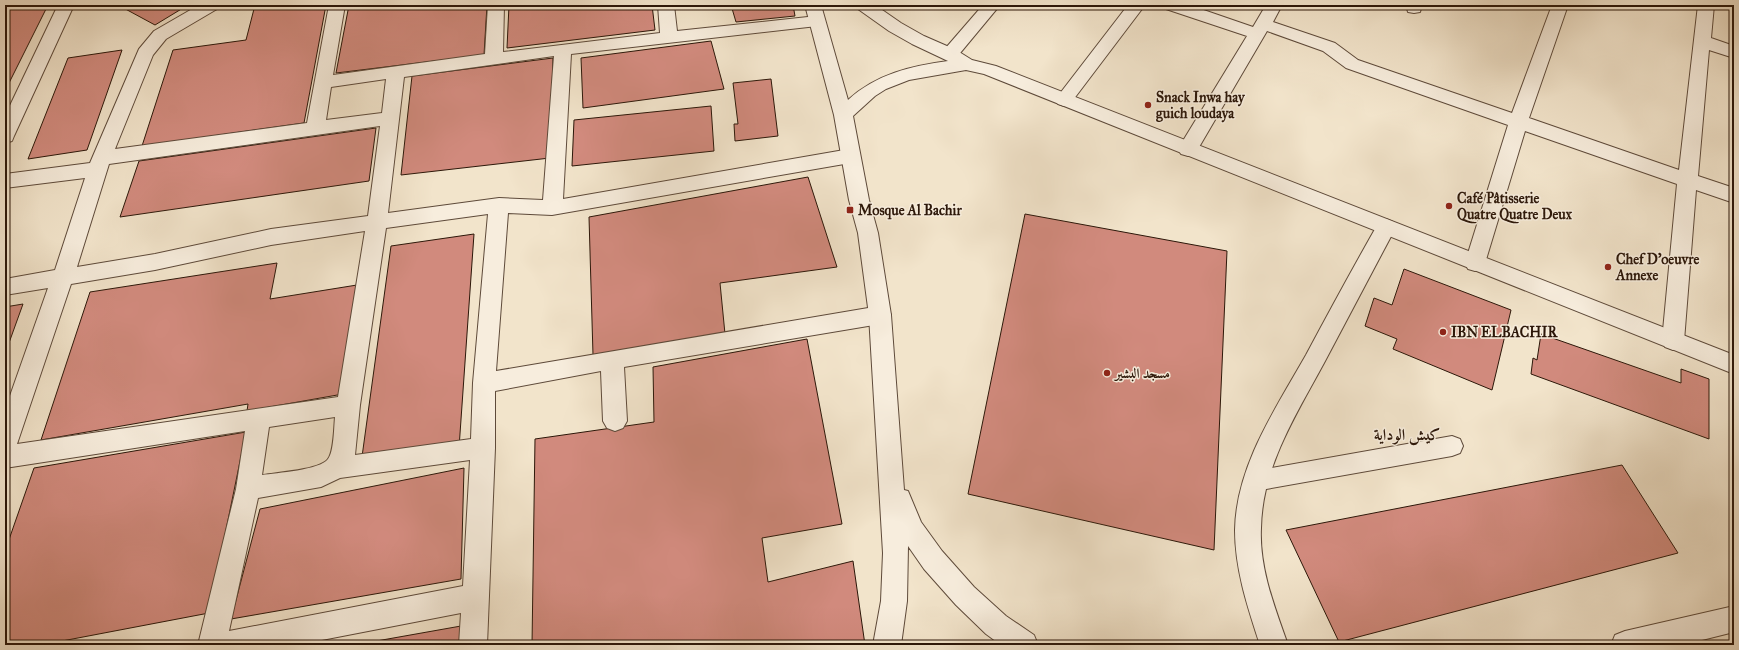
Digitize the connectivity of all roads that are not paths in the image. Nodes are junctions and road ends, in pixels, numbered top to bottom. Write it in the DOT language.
graph roads {
  1 [pos="66,5"];
  2 [pos="211,5"];
  3 [pos="337,5"];
  4 [pos="496,5"];
  5 [pos="666,5"];
  6 [pos="864,5"];
  7 [pos="992,5"];
  8 [pos="1137,5"];
  9 [pos="1172,5"];
  10 [pos="1274,5"];
  11 [pos="1560,5"];
  12 [pos="1706,5"];
  13 [pos="815,13"];
  14 [pos="1260,29"];
  15 [pos="669,36"];
  16 [pos="1701,41"];
  17 [pos="563,49"];
  18 [pos="1734,52"];
  19 [pos="950,54"];
  20 [pos="494,59"];
  21 [pos="966,64"];
  22 [pos="396,73"];
  23 [pos="324,82"];
  24 [pos="1064,100"];
  25 [pos="13,106"];
  26 [pos="844,115"];
  27 [pos="390,118"];
  28 [pos="1519,120"];
  29 [pos="315,128"];
  30 [pos="5,136"];
  31 [pos="1188,148"];
  32 [pos="850,156"];
  33 [pos="100,164"];
  34 [pos="1688,179"];
  35 [pos="5,181"];
  36 [pos="1734,196"];
  37 [pos="499,205"];
  38 [pos="552,208"];
  39 [pos="377,222"];
  40 [pos="1386,228"];
  41 [pos="1475,263"];
  42 [pos="63,277"];
  43 [pos="5,287"];
  44 [pos="880,315"];
  45 [pos="1673,341"];
  46 [pos="612,360"];
  47 [pos="1734,365"];
  48 [pos="484,383"];
  49 [pos="348,405"];
  50 [pos="259,418"];
  51 [pos="616,421"];
  52 [pos="5,444"];
  53 [pos="1452,446"];
  54 [pos="483,448"];
  55 [pos="5,457"];
  56 [pos="336,468"];
  57 [pos="892,481"];
  58 [pos="1255,481"];
  59 [pos="248,489"];
  60 [pos="475,597"];
  61 [pos="1734,619"];
  62 [pos="212,645"];
  63 [pos="226,645"];
  64 [pos="473,645"];
  65 [pos="887,645"];
  66 [pos="1024,645"];
  67 [pos="1274,645"];
  68 [pos="1626,645"];
  1 -- 25 [label="street"];
  2 -- 33 [label="street"];
  3 -- 23 [label="street"];
  4 -- 20 [label="street"];
  5 -- 15 [label="street"];
  6 -- 19 [label="street"];
  7 -- 19 [label="street"];
  8 -- 24 [label="street"];
  9 -- 14 [label="street"];
  10 -- 14 [label="street"];
  11 -- 28 [label="street"];
  12 -- 16 [label="street"];
  13 -- 15 [label="street"];
  13 -- 26 [label="street"];
  14 -- 28 [label="street"];
  14 -- 31 [label="street"];
  15 -- 17 [label="street"];
  16 -- 18 [label="street"];
  16 -- 34 [label="street"];
  17 -- 20 [label="street"];
  17 -- 38 [label="street"];
  19 -- 21 [label="street"];
  20 -- 22 [label="street"];
  21 -- 24 [label="street"];
  21 -- 26 [label="street"];
  22 -- 23 [label="street"];
  22 -- 27 [label="street"];
  23 -- 29 [label="street"];
  24 -- 31 [label="street"];
  25 -- 30 [label="street"];
  26 -- 32 [label="street"];
  27 -- 29 [label="street"];
  27 -- 39 [label="street"];
  28 -- 34 [label="street"];
  28 -- 41 [label="street"];
  29 -- 33 [label="street"];
  31 -- 40 [label="street"];
  32 -- 38 [label="street"];
  32 -- 44 [label="street"];
  33 -- 35 [label="street"];
  33 -- 42 [label="street"];
  34 -- 36 [label="street"];
  34 -- 45 [label="street"];
  37 -- 38 [label="street"];
  37 -- 39 [label="street"];
  37 -- 48 [label="street"];
  39 -- 42 [label="street"];
  39 -- 49 [label="street"];
  40 -- 41 [label="street"];
  40 -- 58 [label="street"];
  41 -- 45 [label="street"];
  42 -- 43 [label="street"];
  42 -- 52 [label="street"];
  44 -- 46 [label="street"];
  44 -- 57 [label="street"];
  45 -- 47 [label="street"];
  46 -- 48 [label="street"];
  46 -- 51 [label="street"];
  48 -- 54 [label="street"];
  49 -- 50 [label="street"];
  49 -- 56 [label="street"];
  50 -- 55 [label="street"];
  50 -- 59 [label="street"];
  53 -- 58 [label="lane"];
  54 -- 56 [label="street"];
  54 -- 60 [label="street"];
  56 -- 59 [label="street"];
  57 -- 65 [label="street"];
  57 -- 66 [label="street"];
  58 -- 67 [label="street"];
  59 -- 62 [label="street"];
  60 -- 63 [label="street"];
  60 -- 64 [label="street"];
  61 -- 68 [label="street"];
}
